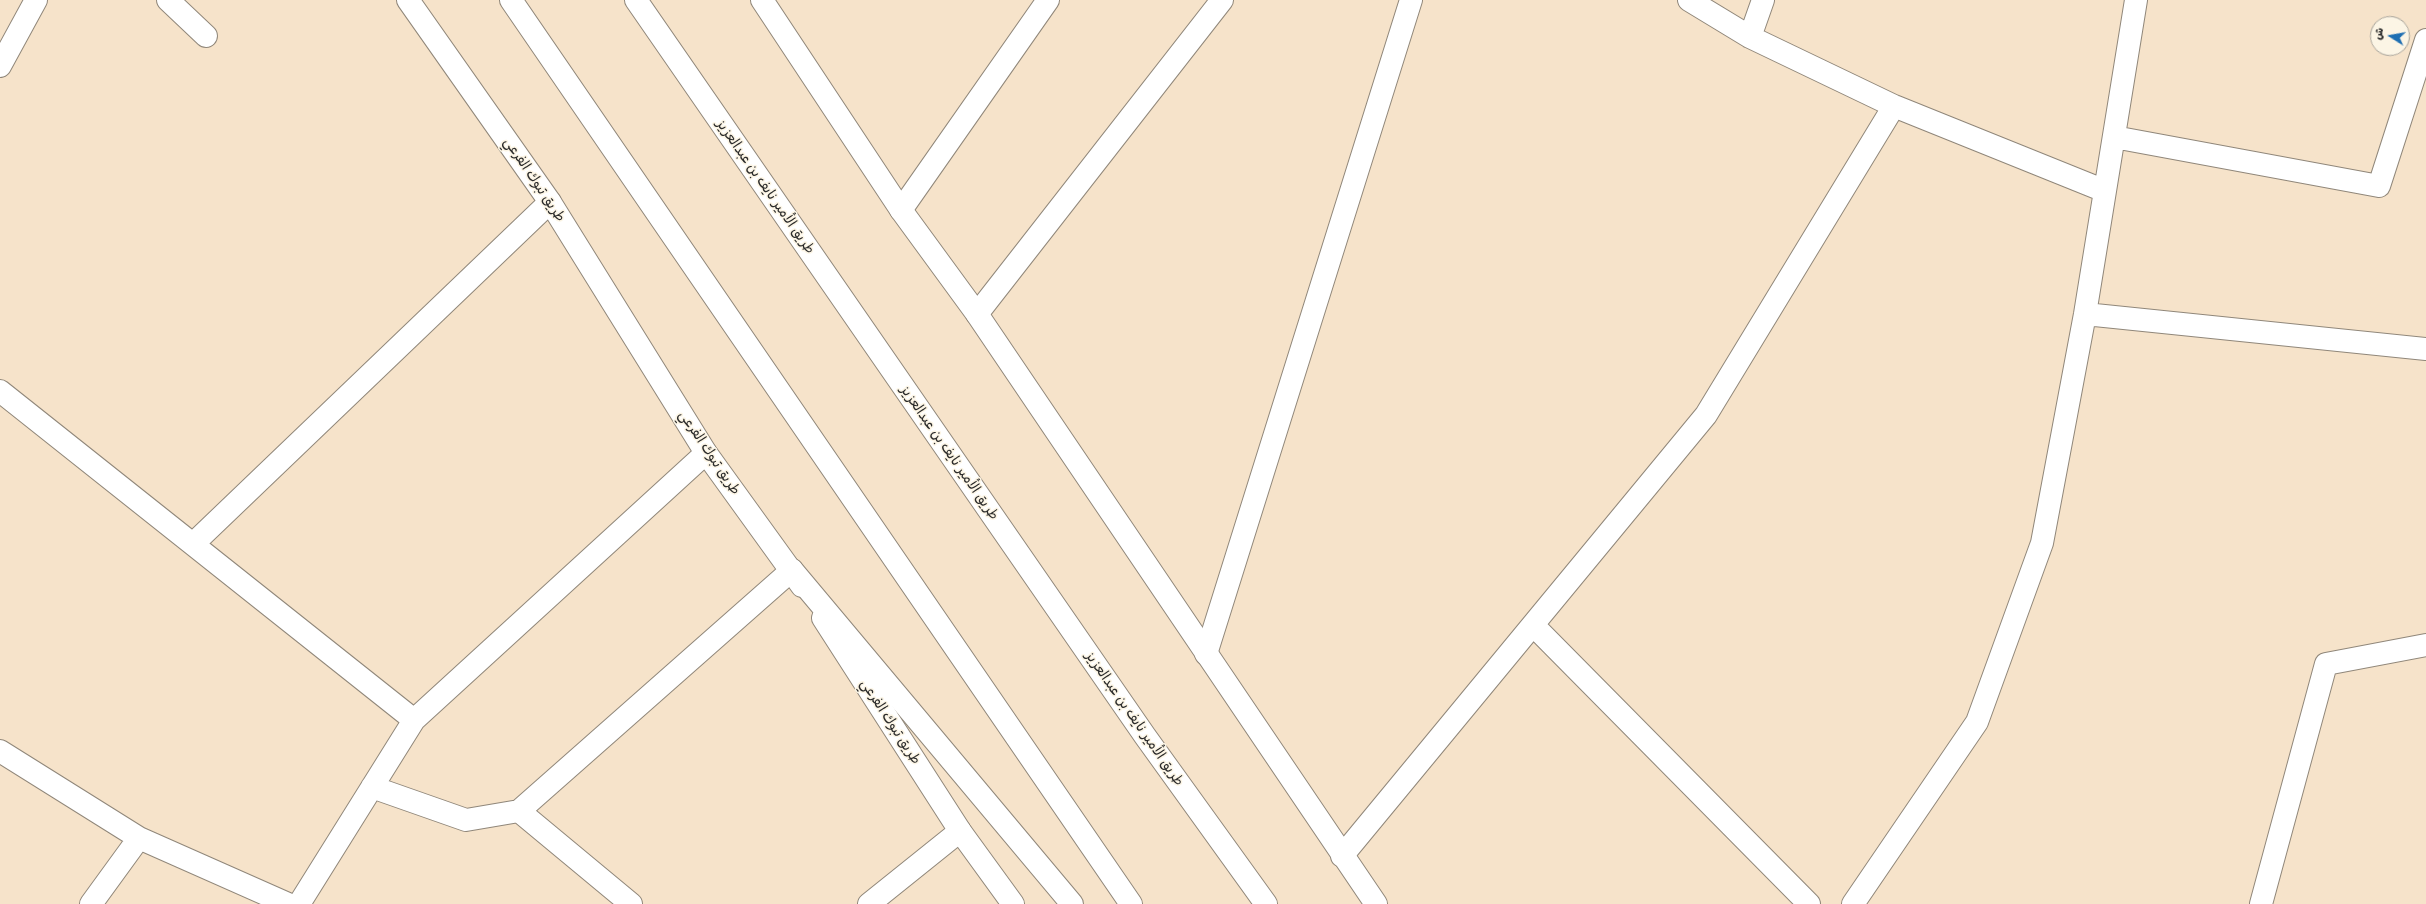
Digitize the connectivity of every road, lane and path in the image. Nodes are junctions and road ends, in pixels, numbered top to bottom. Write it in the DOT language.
graph roads {
  1 [pos="36,0"];
  2 [pos="168,0"];
  3 [pos="408,0"];
  4 [pos="511,0"];
  5 [pos="636,0"];
  6 [pos="762,0"];
  7 [pos="1048,0"];
  8 [pos="1222,0"];
  9 [pos="1411,0"];
  10 [pos="1689,0"];
  11 [pos="1763,0"];
  12 [pos="2136,0"];
  13 [pos="206,36"];
  14 [pos="1750,38"];
  15 [pos="2426,40"];
  16 [pos="0,66"];
  17 [pos="1894,106"];
  18 [pos="2114,137"];
  19 [pos="2105,191"];
  20 [pos="550,202"];
  21 [pos="901,210"];
  22 [pos="977,314"];
  23 [pos="2085,314"];
  24 [pos="2426,350"];
  25 [pos="0,391"];
  26 [pos="706,453"];
  27 [pos="193,544"];
  28 [pos="792,570"];
  29 [pos="1533,625"];
  30 [pos="2426,645"];
  31 [pos="1206,654"];
  32 [pos="414,720"];
  33 [pos="0,751"];
  34 [pos="372,787"];
  35 [pos="519,812"];
  36 [pos="960,831"];
  37 [pos="139,838"];
  38 [pos="1342,856"];
  39 [pos="91,904"];
  40 [pos="288,904"];
  41 [pos="299,904"];
  42 [pos="631,904"];
  43 [pos="869,904"];
  44 [pos="1013,904"];
  45 [pos="1072,904"];
  46 [pos="1131,904"];
  47 [pos="1266,904"];
  48 [pos="1376,904"];
  49 [pos="1809,904"];
  50 [pos="1853,904"];
  51 [pos="2261,904"];
  1 -- 16 [label="main road"];
  2 -- 13 [label="main road"];
  3 -- 20 [label="main road, طريق تبوك الفرعي"];
  4 -- 46 [label="main road"];
  5 -- 47 [label="main road, طريق الأمير نايف بن عبدالعزيز"];
  6 -- 21 [label="main road"];
  7 -- 21 [label="main road"];
  8 -- 22 [label="main road"];
  9 -- 31 [label="main road"];
  10 -- 14 [label="main road"];
  11 -- 14 [label="main road"];
  12 -- 18 [label="main road"];
  14 -- 17 [label="main road"];
  15 -- 18 [label="main road"];
  17 -- 19 [label="main road"];
  17 -- 29 [label="main road"];
  18 -- 19 [label="main road"];
  19 -- 23 [label="main road"];
  20 -- 26 [label="main road, طريق تبوك الفرعي"];
  20 -- 27 [label="main road"];
  21 -- 22 [label="main road"];
  22 -- 31 [label="main road"];
  23 -- 24 [label="main road"];
  23 -- 50 [label="main road"];
  25 -- 27 [label="main road"];
  26 -- 28 [label="main road, طريق تبوك الفرعي"];
  26 -- 32 [label="main road"];
  27 -- 32 [label="main road"];
  28 -- 35 [label="main road"];
  28 -- 36 [label="main road, طريق تبوك الفرعي"];
  28 -- 45 [label="main road"];
  29 -- 38 [label="main road"];
  29 -- 49 [label="main road"];
  30 -- 51 [label="main road"];
  31 -- 38 [label="main road"];
  32 -- 34 [label="main road"];
  33 -- 37 [label="main road"];
  34 -- 35 [label="main road"];
  34 -- 41 [label="main road"];
  35 -- 42 [label="main road"];
  36 -- 43 [label="main road"];
  36 -- 44 [label="main road, طريق تبوك الفرعي"];
  37 -- 39 [label="main road"];
  37 -- 40 [label="main road"];
  38 -- 48 [label="main road"];
}
